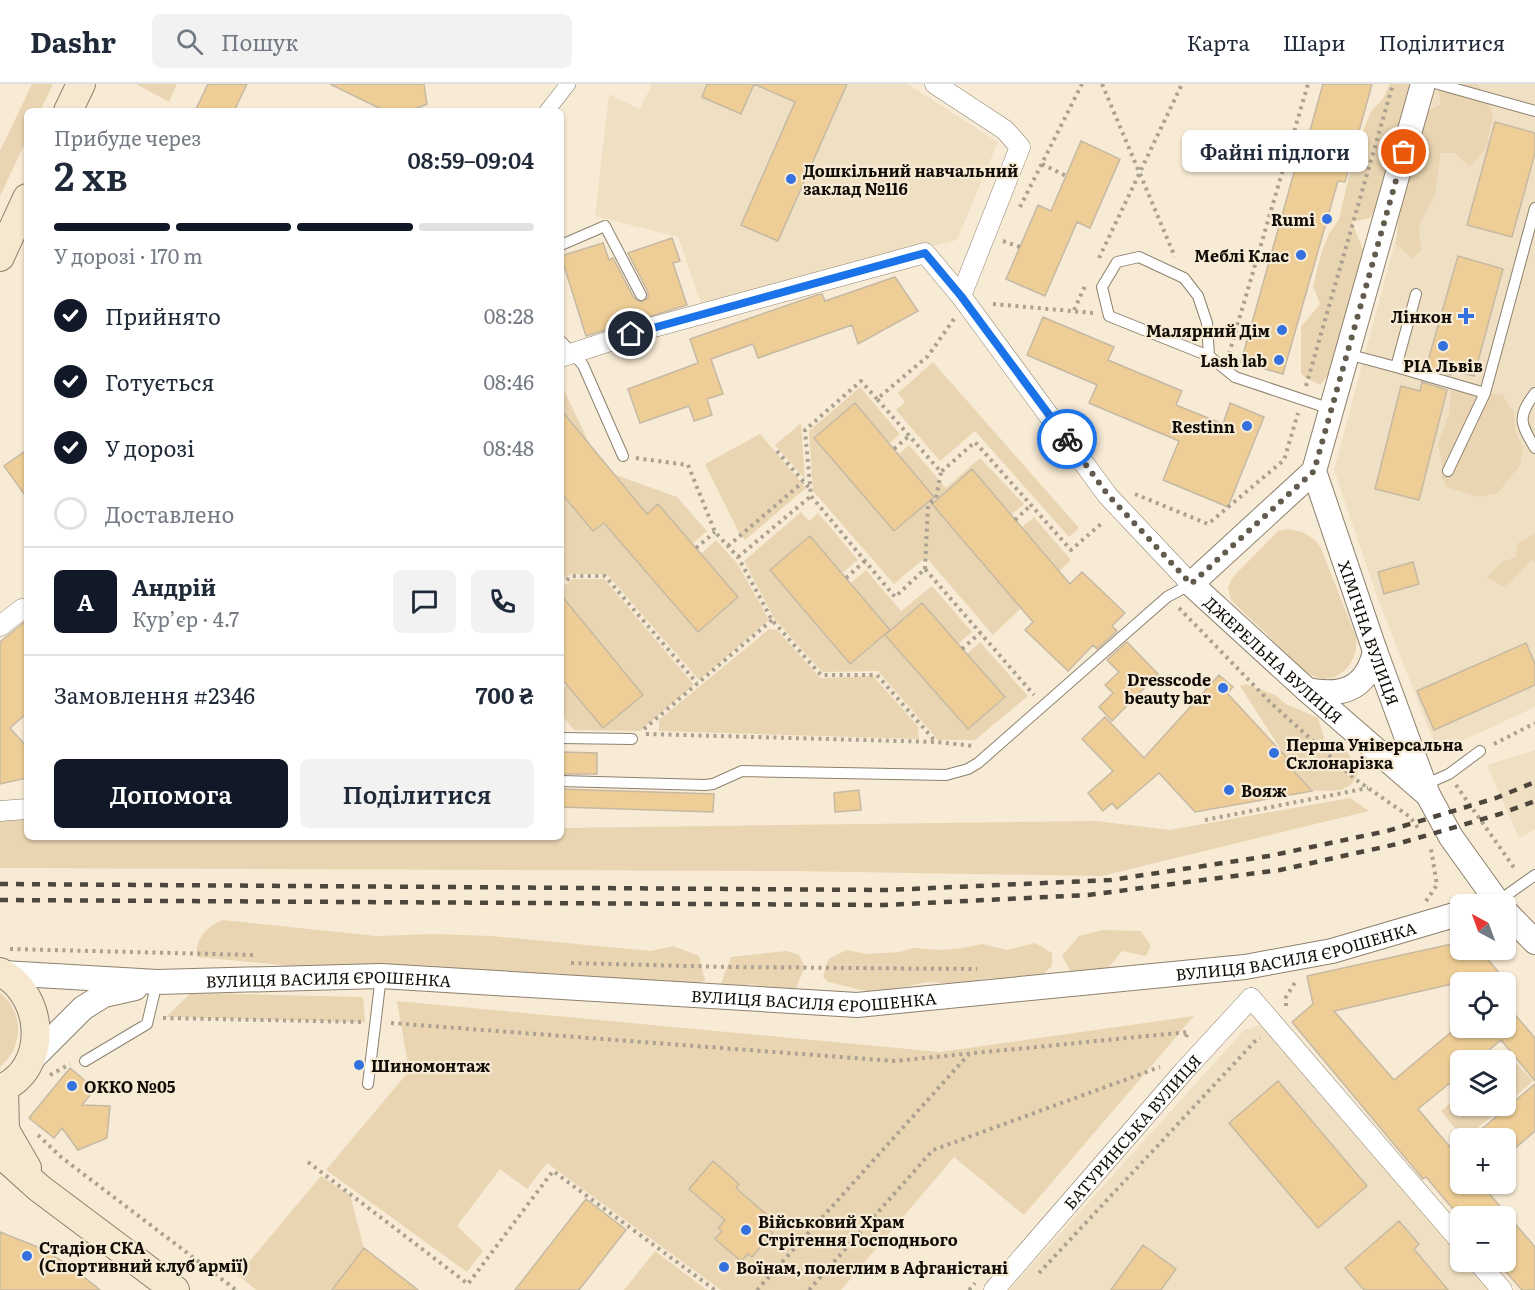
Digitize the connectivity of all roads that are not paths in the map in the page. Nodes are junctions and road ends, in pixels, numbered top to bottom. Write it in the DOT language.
graph roads {
  1 [pos="81,84"];
  2 [pos="568,84"];
  3 [pos="935,84"];
  4 [pos="1423,84"];
  5 [pos="1438,84"];
  6 [pos="69,108"];
  7 [pos="549,108"];
  8 [pos="1535,111"];
  9 [pos="24,204"];
  10 [pos="1535,208"];
  11 [pos="564,244"];
  12 [pos="0,256"];
  13 [pos="1416,294"];
  14 [pos="642,295"];
  15 [pos="959,304"];
  16 [pos="565,350"];
  17 [pos="1347,354"];
  18 [pos="1209,356"];
  19 [pos="1396,367"];
  20 [pos="1485,393"];
  21 [pos="1535,393"];
  22 [pos="1332,410"];
  23 [pos="1535,448"];
  24 [pos="623,456"];
  25 [pos="1314,471"];
  26 [pos="1448,471"];
  27 [pos="1191,584"];
  28 [pos="21,609"];
  29 [pos="0,626"];
  30 [pos="1375,651"];
  31 [pos="1307,690"];
  32 [pos="564,738"];
  33 [pos="632,739"];
  34 [pos="1480,751"];
  35 [pos="564,781"];
  36 [pos="1426,790"];
  37 [pos="24,809"];
  38 [pos="0,811"];
  39 [pos="1534,875"];
  40 [pos="1490,894"];
  41 [pos="1512,894"];
  42 [pos="1450,916"];
  43 [pos="1516,924"];
  44 [pos="1535,942"];
  45 [pos="1,964"];
  46 [pos="1245,967"];
  47 [pos="381,976"];
  48 [pos="157,982"];
  49 [pos="1251,998"];
  50 [pos="82,1061"];
  51 [pos="38,1069"];
  52 [pos="368,1084"];
  53 [pos="1,1090"];
  54 [pos="0,1153"];
  55 [pos="39,1188"];
  56 [pos="1450,1229"];
  57 [pos="1487,1272"];
  58 [pos="176,1290"];
  59 [pos="994,1290"];
  60 [pos="1502,1290"];
  1 -- 6 [label="main road"];
  2 -- 7 [label="street"];
  3 -- 15 [label="street"];
  4 -- 17 [label="street"];
  5 -- 8 [label="lane"];
  9 -- 12 [label="main road"];
  10 -- 20 [label="lane"];
  11 -- 14 [label="lane"];
  13 -- 19 [label="lane"];
  15 -- 16 [label="street, ДЖЕРЕЛЬНА ВУЛИЦЯ"];
  15 -- 27 [label="street, ДЖЕРЕЛЬНА ВУЛИЦЯ"];
  16 -- 24 [label="lane"];
  17 -- 19 [label="lane"];
  17 -- 22 [label="street"];
  18 -- 18 [label="lane"];
  18 -- 22 [label="lane"];
  19 -- 20 [label="lane"];
  20 -- 26 [label="lane"];
  21 -- 23 [label="lane"];
  22 -- 25 [label="street"];
  25 -- 27 [label="street"];
  25 -- 30 [label="street, ХІМІЧНА ВУЛИЦЯ"];
  27 -- 31 [label="street, ДЖЕРЕЛЬНА ВУЛИЦЯ"];
  27 -- 35 [label="lane"];
  28 -- 29 [label="street"];
  30 -- 31 [label="street"];
  30 -- 36 [label="street, ХІМІЧНА ВУЛИЦЯ"];
  31 -- 36 [label="street, ДЖЕРЕЛЬНА ВУЛИЦЯ"];
  32 -- 33 [label="lane"];
  34 -- 36 [label="lane"];
  36 -- 40 [label="street, ДЖЕРЕЛЬНА ВУЛИЦЯ"];
  37 -- 38 [label="street"];
  39 -- 41 [label="lane"];
  42 -- 46 [label="street, ВУЛИЦЯ ВАСИЛЯ ЄРОШЕНКА"];
  43 -- 44 [label="street, ДЖЕРЕЛЬНА ВУЛИЦЯ"];
  45 -- 48 [label="street, ВУЛИЦЯ ВАСИЛЯ ЄРОШЕНКА"];
  45 -- 51 [label="main road, ВУЛИЦЯ ВАСИЛЯ ЄРОШЕНКА"];
  46 -- 47 [label="street, ВУЛИЦЯ ВАСИЛЯ ЄРОШЕНКА"];
  46 -- 49 [label="street"];
  47 -- 48 [label="street, ВУЛИЦЯ ВАСИЛЯ ЄРОШЕНКА"];
  47 -- 52 [label="lane"];
  48 -- 50 [label="lane"];
  48 -- 51 [label="street, ВУЛИЦЯ ВАСИЛЯ ЄРОШЕНКА"];
  49 -- 56 [label="street"];
  49 -- 59 [label="street, БАТУРИНСЬКА ВУЛИЦЯ"];
  51 -- 53 [label="main road, ВУЛИЦЯ ВАСИЛЯ ЄРОШЕНКА"];
  53 -- 55 [label="main road"];
  54 -- 55 [label="main road"];
  55 -- 58 [label="main road"];
  57 -- 60 [label="street"];
}
